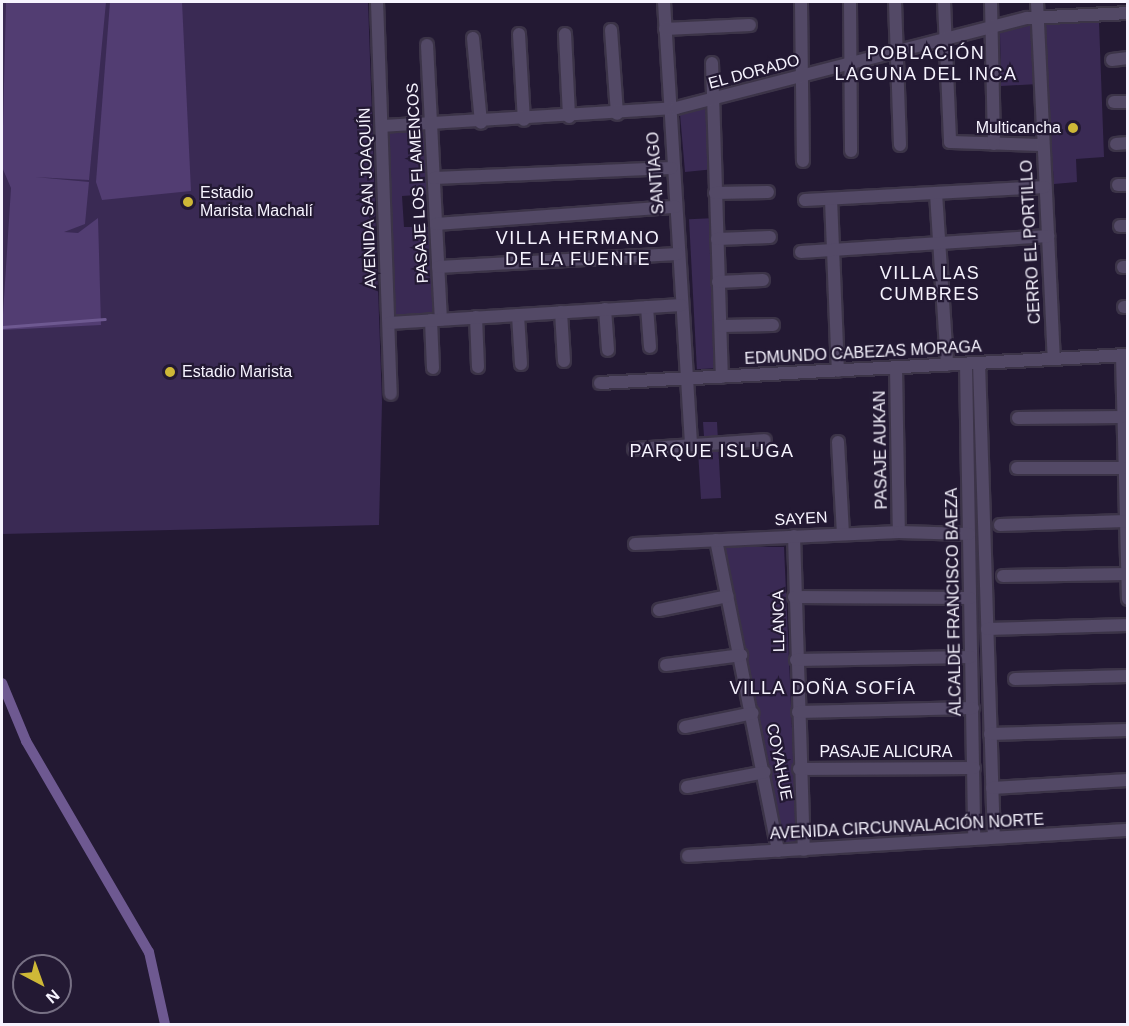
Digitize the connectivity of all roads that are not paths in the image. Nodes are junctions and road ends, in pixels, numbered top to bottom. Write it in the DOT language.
graph roads {
  1 [pos="377,2"];
  2 [pos="664,2"];
  3 [pos="801,2"];
  4 [pos="850,2"];
  5 [pos="896,2"];
  6 [pos="944,2"];
  7 [pos="991,2"];
  8 [pos="1037,2"];
  9 [pos="1128,13"];
  10 [pos="1037,16"];
  11 [pos="750,25"];
  12 [pos="991,26"];
  13 [pos="611,30"];
  14 [pos="665,30"];
  15 [pos="519,34"];
  16 [pos="565,34"];
  17 [pos="947,37"];
  18 [pos="473,38"];
  19 [pos="428,45"];
  20 [pos="897,50"];
  21 [pos="1128,58"];
  22 [pos="1112,60"];
  23 [pos="712,63"];
  24 [pos="850,64"];
  25 [pos="801,76"];
  26 [pos="714,100"];
  27 [pos="1114,102"];
  28 [pos="1128,102"];
  29 [pos="668,109"];
  30 [pos="617,114"];
  31 [pos="569,117"];
  32 [pos="524,120"];
  33 [pos="432,123"];
  34 [pos="480,123"];
  35 [pos="382,126"];
  36 [pos="994,144"];
  37 [pos="900,145"];
  38 [pos="1042,145"];
  39 [pos="851,151"];
  40 [pos="803,161"];
  41 [pos="672,168"];
  42 [pos="434,178"];
  43 [pos="1045,187"];
  44 [pos="768,192"];
  45 [pos="715,194"];
  46 [pos="936,194"];
  47 [pos="805,200"];
  48 [pos="831,200"];
  49 [pos="675,207"];
  50 [pos="436,224"];
  51 [pos="1048,236"];
  52 [pos="770,237"];
  53 [pos="717,239"];
  54 [pos="939,240"];
  55 [pos="833,250"];
  56 [pos="801,252"];
  57 [pos="678,254"];
  58 [pos="438,267"];
  59 [pos="764,280"];
  60 [pos="718,282"];
  61 [pos="681,305"];
  62 [pos="647,307"];
  63 [pos="605,309"];
  64 [pos="561,312"];
  65 [pos="518,315"];
  66 [pos="476,317"];
  67 [pos="436,320"];
  68 [pos="389,323"];
  69 [pos="773,325"];
  70 [pos="721,326"];
  71 [pos="650,346"];
  72 [pos="608,350"];
  73 [pos="1125,355"];
  74 [pos="1054,359"];
  75 [pos="564,361"];
  76 [pos="521,364"];
  77 [pos="973,364"];
  78 [pos="947,365"];
  79 [pos="478,367"];
  80 [pos="433,368"];
  81 [pos="896,368"];
  82 [pos="838,370"];
  83 [pos="722,377"];
  84 [pos="686,379"];
  85 [pos="600,383"];
  86 [pos="391,394"];
  87 [pos="1122,417"];
  88 [pos="1018,418"];
  89 [pos="765,440"];
  90 [pos="838,442"];
  91 [pos="691,445"];
  92 [pos="634,449"];
  93 [pos="1017,468"];
  94 [pos="1124,468"];
  95 [pos="1126,521"];
  96 [pos="1000,525"];
  97 [pos="899,532"];
  98 [pos="843,534"];
  99 [pos="969,534"];
  100 [pos="794,536"];
  101 [pos="716,540"];
  102 [pos="635,544"];
  103 [pos="1127,574"];
  104 [pos="1003,576"];
  105 [pos="728,596"];
  106 [pos="794,597"];
  107 [pos="970,598"];
  108 [pos="1128,599"];
  109 [pos="659,610"];
  110 [pos="1128,625"];
  111 [pos="987,629"];
  112 [pos="741,656"];
  113 [pos="971,657"];
  114 [pos="796,660"];
  115 [pos="666,665"];
  116 [pos="1128,676"];
  117 [pos="1015,679"];
  118 [pos="973,708"];
  119 [pos="798,712"];
  120 [pos="753,713"];
  121 [pos="685,727"];
  122 [pos="1128,730"];
  123 [pos="990,734"];
  124 [pos="974,768"];
  125 [pos="799,769"];
  126 [pos="765,772"];
  127 [pos="1128,780"];
  128 [pos="687,787"];
  129 [pos="992,788"];
  130 [pos="1128,830"];
  131 [pos="994,837"];
  132 [pos="974,839"];
  133 [pos="804,850"];
  134 [pos="778,851"];
  135 [pos="688,856"];
  1 -- 35 [label="street, AVENIDA SAN JOAQUÍN"];
  2 -- 14 [label="street, SANTIAGO"];
  3 -- 25 [label="street"];
  4 -- 24 [label="street"];
  5 -- 20 [label="street"];
  6 -- 17 [label="street"];
  7 -- 12 [label="street"];
  8 -- 10 [label="street, CERRO EL PORTILLO"];
  9 -- 10 [label="street, EL DORADO"];
  10 -- 12 [label="street, EL DORADO"];
  10 -- 38 [label="street, CERRO EL PORTILLO"];
  11 -- 14 [label="street"];
  12 -- 17 [label="street, EL DORADO"];
  12 -- 36 [label="street"];
  13 -- 30 [label="street"];
  14 -- 29 [label="street, SANTIAGO"];
  15 -- 32 [label="street"];
  16 -- 31 [label="street"];
  17 -- 20 [label="street, EL DORADO"];
  17 -- 36 [label="street"];
  18 -- 34 [label="street"];
  19 -- 33 [label="street, PASAJE LOS FLAMENCOS"];
  20 -- 24 [label="street, EL DORADO"];
  20 -- 37 [label="street"];
  21 -- 22 [label="street"];
  23 -- 26 [label="street"];
  24 -- 25 [label="street, EL DORADO"];
  24 -- 39 [label="street"];
  25 -- 26 [label="street, EL DORADO"];
  25 -- 40 [label="street"];
  26 -- 29 [label="street, EL DORADO"];
  26 -- 45 [label="street"];
  27 -- 28 [label="street"];
  29 -- 30 [label="street, EL DORADO"];
  29 -- 41 [label="street, SANTIAGO"];
  30 -- 31 [label="street, EL DORADO"];
  31 -- 32 [label="street, EL DORADO"];
  32 -- 34 [label="street, EL DORADO"];
  33 -- 34 [label="street, EL DORADO"];
  33 -- 35 [label="street, EL DORADO"];
  33 -- 42 [label="street, PASAJE LOS FLAMENCOS"];
  35 -- 68 [label="street, AVENIDA SAN JOAQUÍN"];
  36 -- 38 [label="street"];
  38 -- 43 [label="street, CERRO EL PORTILLO"];
  41 -- 42 [label="street"];
  41 -- 49 [label="street, SANTIAGO"];
  42 -- 50 [label="street, PASAJE LOS FLAMENCOS"];
  43 -- 46 [label="street"];
  43 -- 51 [label="street, CERRO EL PORTILLO"];
  44 -- 45 [label="street"];
  45 -- 53 [label="street"];
  46 -- 48 [label="street"];
  46 -- 54 [label="street"];
  47 -- 48 [label="street"];
  48 -- 55 [label="street"];
  49 -- 50 [label="street"];
  49 -- 57 [label="street, SANTIAGO"];
  50 -- 58 [label="street, PASAJE LOS FLAMENCOS"];
  51 -- 54 [label="street"];
  51 -- 74 [label="street, CERRO EL PORTILLO"];
  52 -- 53 [label="street"];
  53 -- 60 [label="street"];
  54 -- 55 [label="street"];
  54 -- 78 [label="street"];
  55 -- 56 [label="street"];
  55 -- 82 [label="street"];
  57 -- 58 [label="street"];
  57 -- 61 [label="street, SANTIAGO"];
  58 -- 67 [label="street, PASAJE LOS FLAMENCOS"];
  59 -- 60 [label="street"];
  60 -- 70 [label="street"];
  61 -- 62 [label="street"];
  61 -- 84 [label="street, SANTIAGO"];
  62 -- 63 [label="street"];
  62 -- 71 [label="street"];
  63 -- 64 [label="street"];
  63 -- 72 [label="street"];
  64 -- 65 [label="street"];
  64 -- 75 [label="street"];
  65 -- 66 [label="street"];
  65 -- 76 [label="street"];
  66 -- 67 [label="street"];
  66 -- 79 [label="street"];
  67 -- 68 [label="street"];
  67 -- 80 [label="street, PASAJE LOS FLAMENCOS"];
  68 -- 86 [label="street, AVENIDA SAN JOAQUÍN"];
  69 -- 70 [label="street"];
  70 -- 83 [label="street"];
  73 -- 74 [label="street, EDMUNDO CABEZAS MORAGA"];
  73 -- 87 [label="street"];
  74 -- 77 [label="street, EDMUNDO CABEZAS MORAGA"];
  77 -- 78 [label="street, EDMUNDO CABEZAS MORAGA"];
  77 -- 99 [label="street, ALCALDE FRANCISCO BAEZA"];
  77 -- 111 [label="street, ALCALDE FRANCISCO BAEZA"];
  78 -- 81 [label="street, EDMUNDO CABEZAS MORAGA"];
  81 -- 82 [label="street, EDMUNDO CABEZAS MORAGA"];
  81 -- 97 [label="street, PASAJE AUKAN"];
  82 -- 83 [label="street, EDMUNDO CABEZAS MORAGA"];
  83 -- 84 [label="street, EDMUNDO CABEZAS MORAGA"];
  84 -- 85 [label="street, EDMUNDO CABEZAS MORAGA"];
  84 -- 91 [label="street, SANTIAGO"];
  87 -- 88 [label="street"];
  87 -- 94 [label="street"];
  89 -- 91 [label="street"];
  90 -- 98 [label="street"];
  91 -- 92 [label="street"];
  93 -- 94 [label="street"];
  94 -- 95 [label="street"];
  95 -- 96 [label="street"];
  95 -- 103 [label="street"];
  97 -- 98 [label="street, SAYEN"];
  97 -- 99 [label="street, SAYEN"];
  98 -- 100 [label="street, SAYEN"];
  99 -- 107 [label="street, ALCALDE FRANCISCO BAEZA"];
  100 -- 101 [label="street, SAYEN"];
  100 -- 106 [label="street, LLANCA"];
  101 -- 102 [label="street, SAYEN"];
  101 -- 105 [label="street, COYAHUE"];
  103 -- 104 [label="street"];
  103 -- 108 [label="street"];
  105 -- 109 [label="street"];
  105 -- 112 [label="street, COYAHUE"];
  106 -- 107 [label="street"];
  106 -- 114 [label="street, LLANCA"];
  107 -- 113 [label="street, ALCALDE FRANCISCO BAEZA"];
  110 -- 111 [label="street"];
  111 -- 123 [label="street, ALCALDE FRANCISCO BAEZA"];
  112 -- 115 [label="street"];
  112 -- 120 [label="street, COYAHUE"];
  113 -- 114 [label="street"];
  113 -- 118 [label="street, ALCALDE FRANCISCO BAEZA"];
  114 -- 119 [label="street, LLANCA"];
  116 -- 117 [label="street"];
  118 -- 119 [label="street"];
  118 -- 124 [label="street, ALCALDE FRANCISCO BAEZA"];
  119 -- 125 [label="street, LLANCA"];
  120 -- 121 [label="street"];
  120 -- 126 [label="street, COYAHUE"];
  122 -- 123 [label="street"];
  123 -- 129 [label="street, ALCALDE FRANCISCO BAEZA"];
  124 -- 125 [label="street, PASAJE ALICURA"];
  124 -- 132 [label="street, ALCALDE FRANCISCO BAEZA"];
  125 -- 133 [label="street, LLANCA"];
  126 -- 128 [label="street"];
  126 -- 134 [label="street, COYAHUE"];
  127 -- 129 [label="street"];
  129 -- 131 [label="street, ALCALDE FRANCISCO BAEZA"];
  130 -- 131 [label="street, AVENIDA CIRCUNVALACIÓN NORTE"];
  131 -- 132 [label="street, AVENIDA CIRCUNVALACIÓN NORTE"];
  132 -- 133 [label="street, AVENIDA CIRCUNVALACIÓN NORTE"];
  133 -- 134 [label="street, AVENIDA CIRCUNVALACIÓN NORTE"];
  134 -- 135 [label="street, AVENIDA CIRCUNVALACIÓN NORTE"];
}
